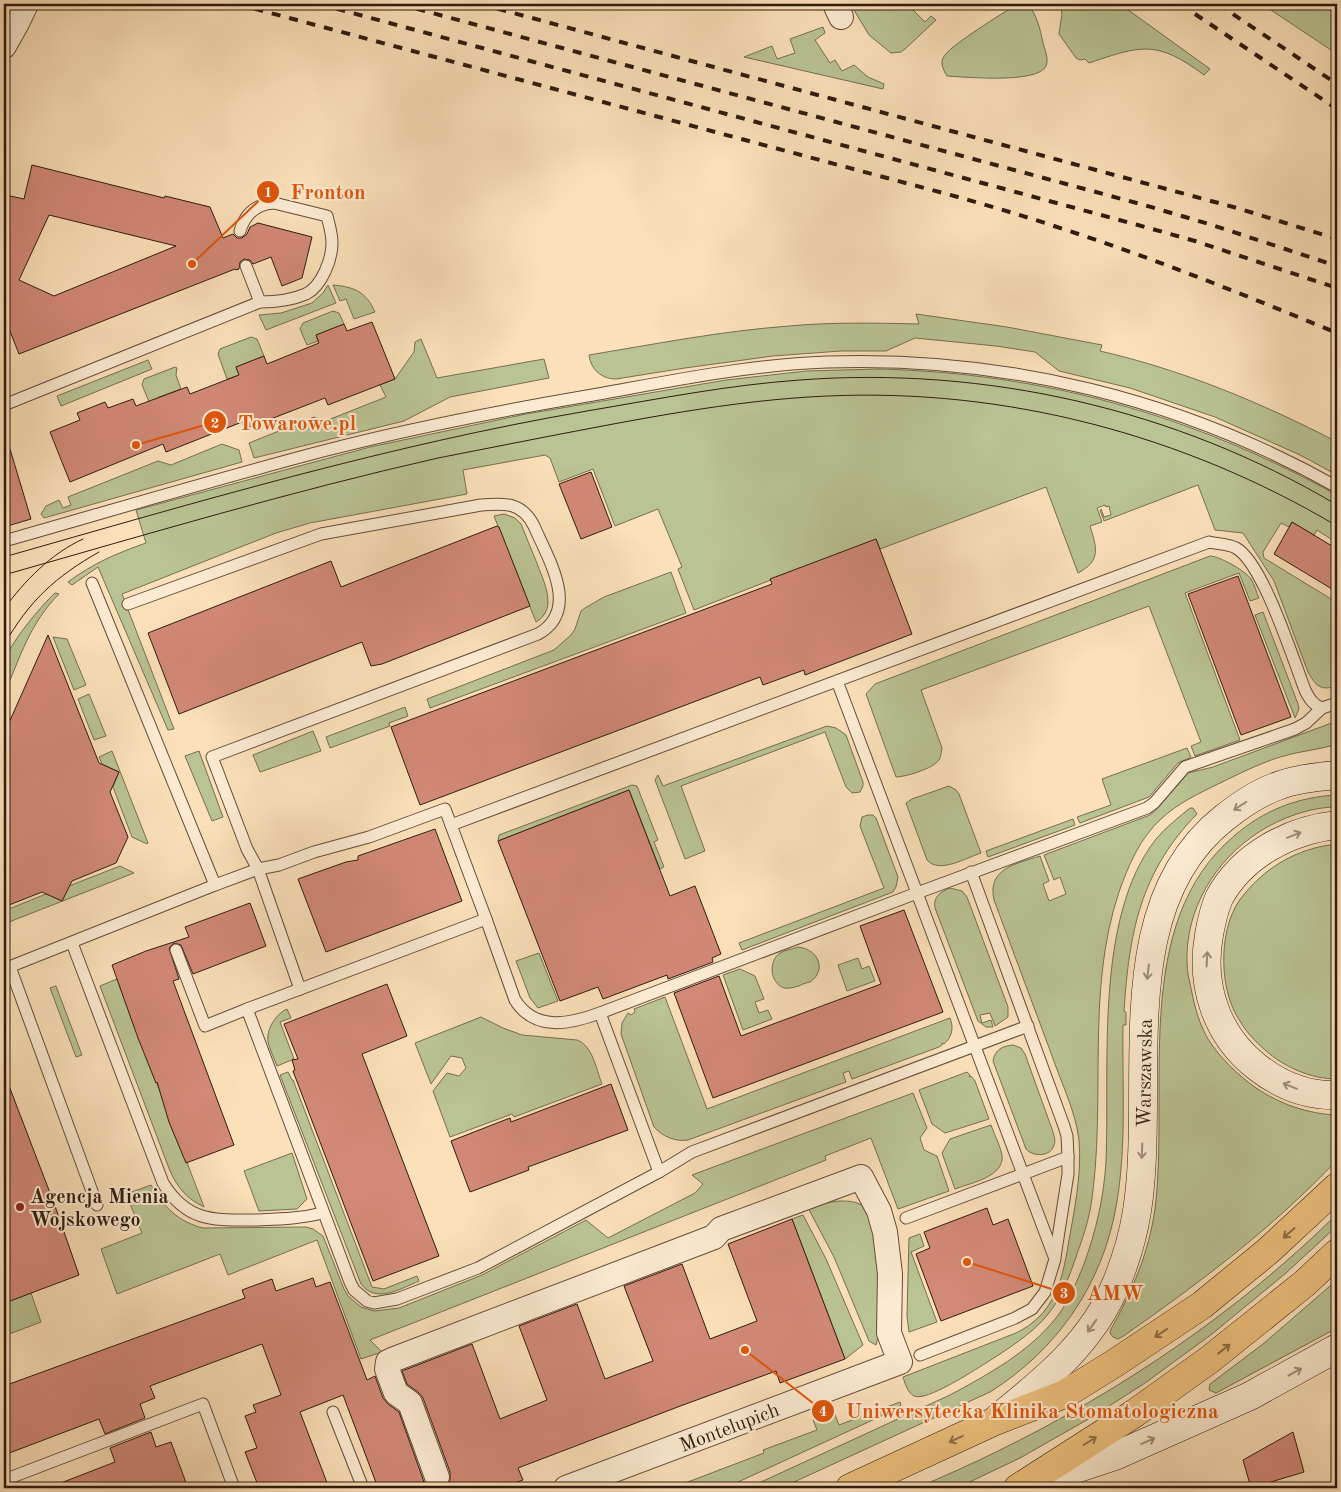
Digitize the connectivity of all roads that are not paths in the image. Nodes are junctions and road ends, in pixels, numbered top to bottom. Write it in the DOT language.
graph roads {
  1 [pos="26,4"];
  2 [pos="4,46"];
  3 [pos="240,231"];
  4 [pos="246,266"];
  5 [pos="260,302"];
  6 [pos="4,405"];
  7 [pos="1337,487"];
  8 [pos="4,541"];
  9 [pos="92,583"];
  10 [pos="128,604"];
  11 [pos="837,681"];
  12 [pos="1337,703"];
  13 [pos="1322,708"];
  14 [pos="1331,772"];
  15 [pos="451,825"];
  16 [pos="1337,825"];
  17 [pos="258,869"];
  18 [pos="971,872"];
  19 [pos="215,886"];
  20 [pos="916,893"];
  21 [pos="486,919"];
  22 [pos="72,943"];
  23 [pos="176,950"];
  24 [pos="7,968"];
  25 [pos="300,989"];
  26 [pos="247,1009"];
  27 [pos="600,1012"];
  28 [pos="1028,1026"];
  29 [pos="975,1047"];
  30 [pos="1337,1095"];
  31 [pos="1068,1157"];
  32 [pos="659,1172"];
  33 [pos="1023,1174"];
  34 [pos="1337,1187"];
  35 [pos="97,1205"];
  36 [pos="323,1213"];
  37 [pos="906,1218"];
  38 [pos="1337,1253"];
  39 [pos="1055,1259"];
  40 [pos="1337,1348"];
  41 [pos="920,1355"];
  42 [pos="333,1412"];
  43 [pos="993,1422"];
  44 [pos="438,1477"];
  45 [pos="4,1480"];
  46 [pos="234,1488"];
  47 [pos="363,1488"];
  48 [pos="566,1488"];
  49 [pos="850,1488"];
  50 [pos="1019,1488"];
  1 -- 2 [label="street"];
  3 -- 5 [label="lane"];
  4 -- 5 [label="lane"];
  5 -- 6 [label="lane"];
  7 -- 8 [label="lane"];
  9 -- 19 [label="lane"];
  10 -- 17 [label="lane"];
  11 -- 13 [label="lane"];
  11 -- 15 [label="lane"];
  11 -- 20 [label="lane"];
  12 -- 13 [label="lane"];
  13 -- 18 [label="lane"];
  14 -- 43 [label="street, Warszawska, one-way"];
  15 -- 17 [label="lane"];
  15 -- 21 [label="lane"];
  30 -- 16 [label="street, one-way"];
  17 -- 19 [label="lane"];
  17 -- 25 [label="lane"];
  18 -- 20 [label="lane"];
  18 -- 28 [label="lane"];
  19 -- 22 [label="lane"];
  20 -- 27 [label="lane"];
  20 -- 29 [label="lane"];
  21 -- 25 [label="lane"];
  21 -- 27 [label="lane"];
  22 -- 24 [label="lane"];
  22 -- 36 [label="lane"];
  23 -- 26 [label="lane"];
  24 -- 35 [label="lane"];
  25 -- 26 [label="lane"];
  26 -- 36 [label="lane"];
  27 -- 32 [label="lane"];
  28 -- 29 [label="lane"];
  28 -- 31 [label="lane"];
  29 -- 32 [label="lane"];
  29 -- 33 [label="lane"];
  31 -- 33 [label="lane"];
  31 -- 39 [label="lane"];
  32 -- 36 [label="lane"];
  33 -- 37 [label="lane"];
  33 -- 39 [label="lane"];
  34 -- 43 [label="main road, one-way"];
  50 -- 38 [label="main road, one-way"];
  39 -- 41 [label="lane"];
  50 -- 40 [label="street, one-way"];
  42 -- 47 [label="lane"];
  43 -- 49 [label="main road, one-way"];
  44 -- 48 [label="street, Montelupich"];
  45 -- 46 [label="lane"];
}
